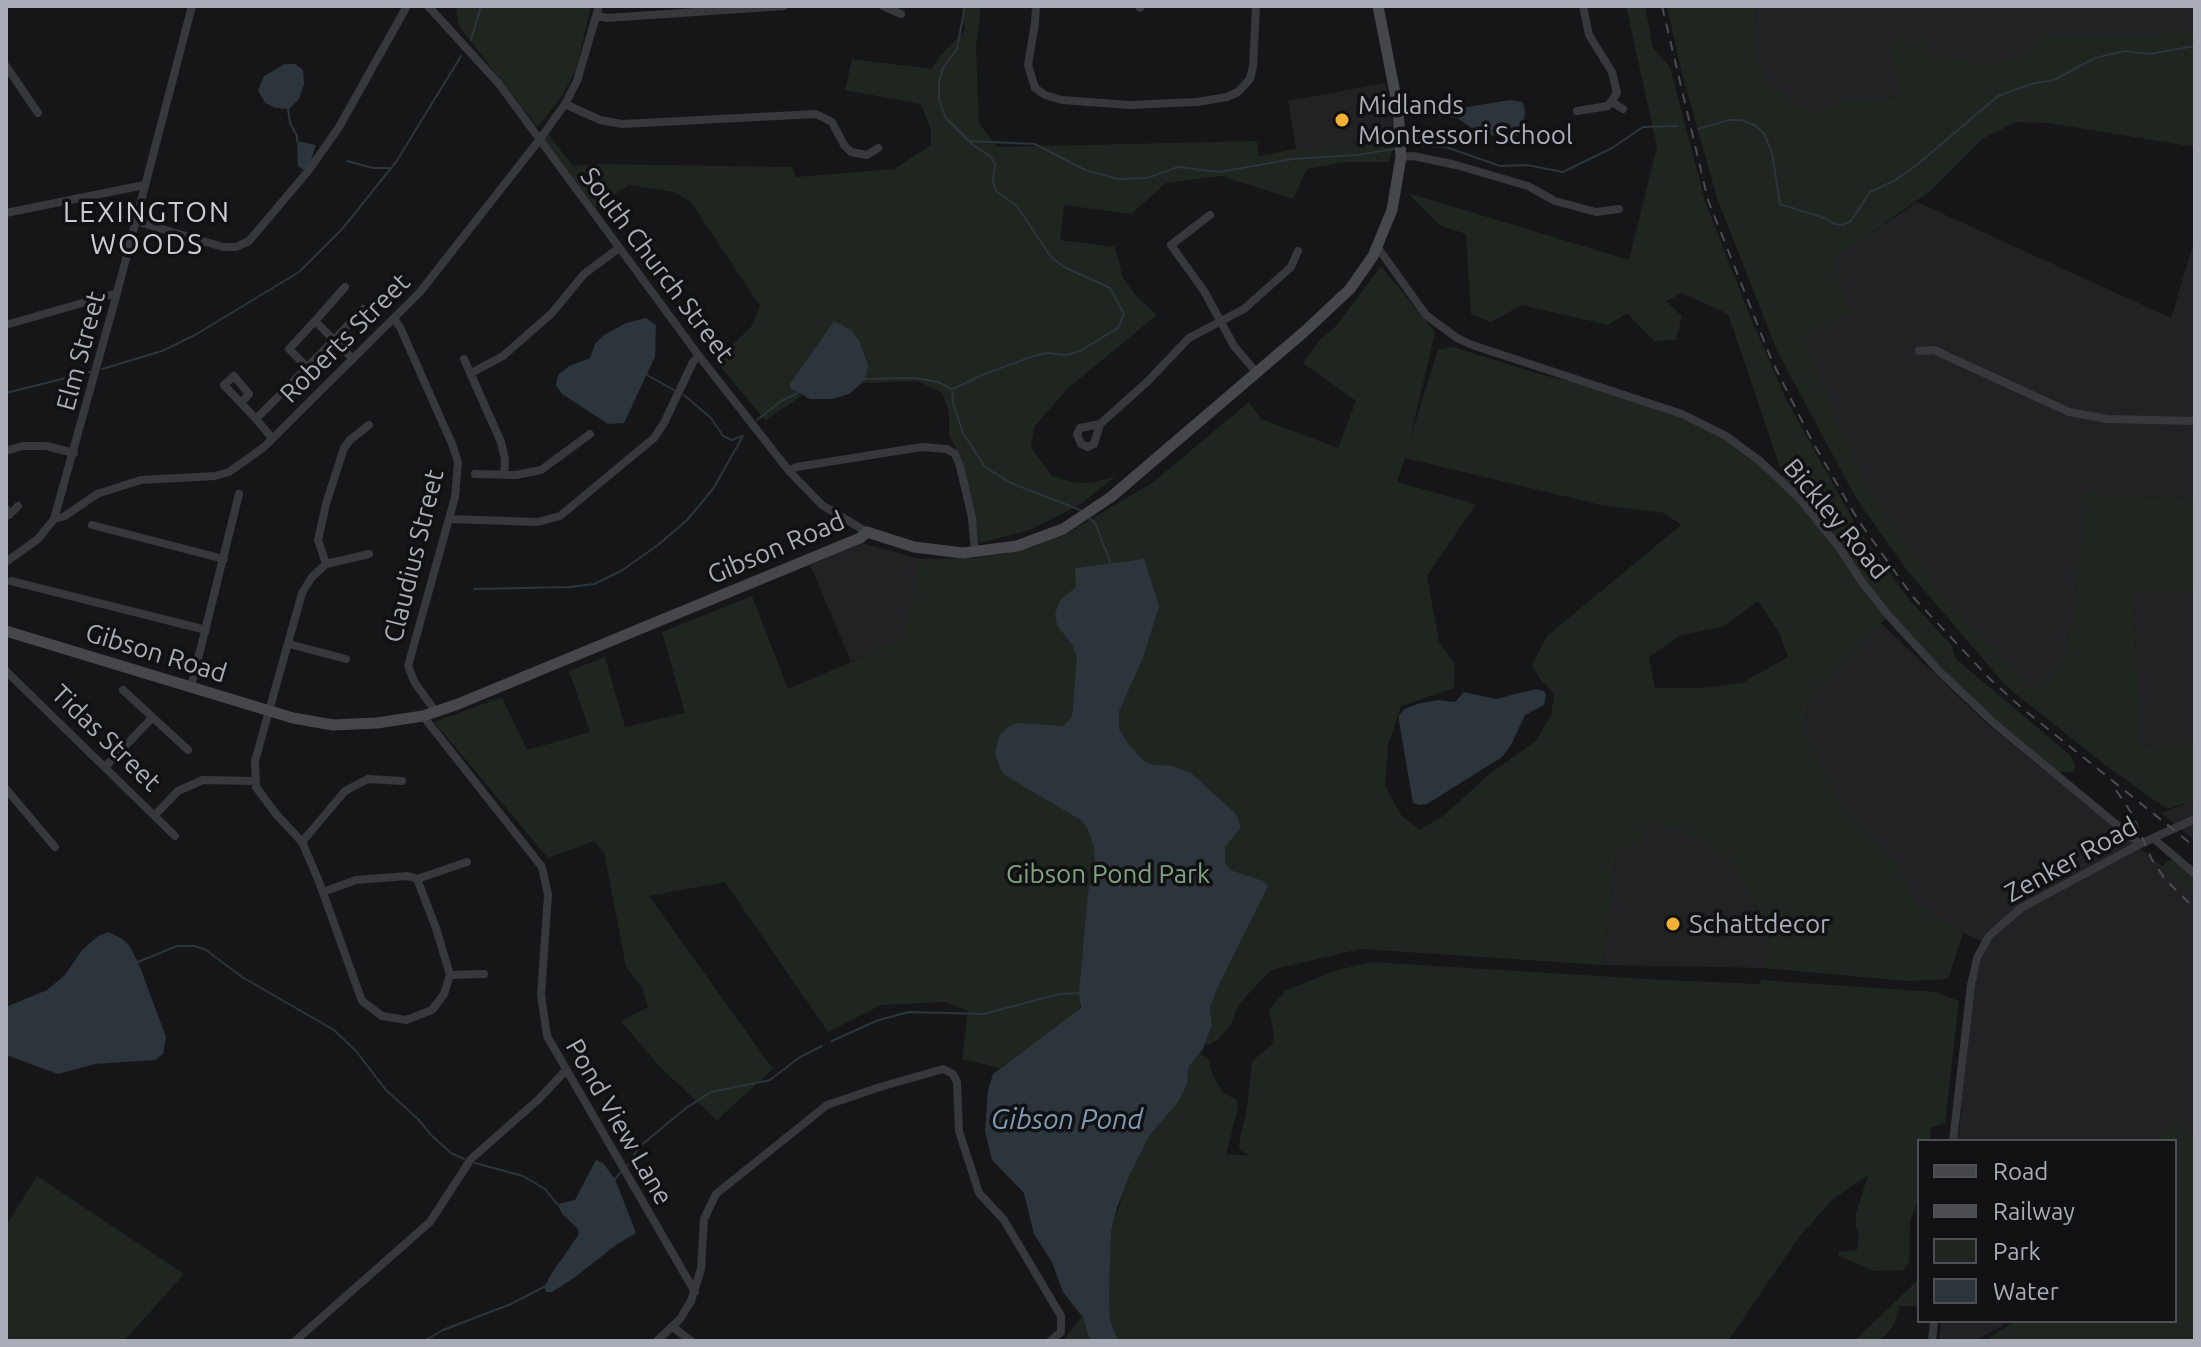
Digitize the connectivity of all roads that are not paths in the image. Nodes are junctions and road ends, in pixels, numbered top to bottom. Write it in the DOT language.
graph roads {
  1 [pos="192,6"];
  2 [pos="407,6"];
  3 [pos="428,6"];
  4 [pos="599,6"];
  5 [pos="784,6"];
  6 [pos="883,6"];
  7 [pos="1036,6"];
  8 [pos="1256,6"];
  9 [pos="1378,6"];
  10 [pos="1583,6"];
  11 [pos="901,14"];
  12 [pos="597,16"];
  13 [pos="6,66"];
  14 [pos="1612,102"];
  15 [pos="565,104"];
  16 [pos="1623,109"];
  17 [pos="1577,111"];
  18 [pos="38,113"];
  19 [pos="540,139"];
  20 [pos="878,148"];
  21 [pos="1401,157"];
  22 [pos="144,185"];
  23 [pos="1619,209"];
  24 [pos="6,213"];
  25 [pos="1210,215"];
  26 [pos="135,221"];
  27 [pos="619,248"];
  28 [pos="1378,248"];
  29 [pos="1298,251"];
  30 [pos="345,287"];
  31 [pos="117,293"];
  32 [pos="363,309"];
  33 [pos="394,319"];
  34 [pos="315,321"];
  35 [pos="1220,322"];
  36 [pos="9,324"];
  37 [pos="334,340"];
  38 [pos="1919,351"];
  39 [pos="699,356"];
  40 [pos="353,359"];
  41 [pos="464,359"];
  42 [pos="307,367"];
  43 [pos="471,373"];
  44 [pos="1257,373"];
  45 [pos="241,403"];
  46 [pos="256,419"];
  47 [pos="2195,421"];
  48 [pos="1100,424"];
  49 [pos="369,425"];
  50 [pos="590,434"];
  51 [pos="272,438"];
  52 [pos="6,451"];
  53 [pos="74,453"];
  54 [pos="789,471"];
  55 [pos="475,474"];
  56 [pos="504,475"];
  57 [pos="239,494"];
  58 [pos="18,506"];
  59 [pos="6,509"];
  60 [pos="54,519"];
  61 [pos="449,519"];
  62 [pos="92,525"];
  63 [pos="867,532"];
  64 [pos="975,553"];
  65 [pos="369,554"];
  66 [pos="224,559"];
  67 [pos="6,562"];
  68 [pos="326,564"];
  69 [pos="11,581"];
  70 [pos="206,630"];
  71 [pos="6,631"];
  72 [pos="289,644"];
  73 [pos="346,659"];
  74 [pos="6,671"];
  75 [pos="191,687"];
  76 [pos="123,690"];
  77 [pos="271,712"];
  78 [pos="436,712"];
  79 [pos="423,716"];
  80 [pos="152,718"];
  81 [pos="188,750"];
  82 [pos="105,767"];
  83 [pos="256,781"];
  84 [pos="402,781"];
  85 [pos="6,789"];
  86 [pos="155,815"];
  87 [pos="2195,819"];
  88 [pos="175,836"];
  89 [pos="2153,838"];
  90 [pos="302,842"];
  91 [pos="2140,844"];
  92 [pos="55,847"];
  93 [pos="467,862"];
  94 [pos="2195,874"];
  95 [pos="417,879"];
  96 [pos="323,892"];
  97 [pos="484,974"];
  98 [pos="450,975"];
  99 [pos="566,1070"];
  100 [pos="1953,1139"];
  101 [pos="695,1292"];
  102 [pos="673,1327"];
  103 [pos="295,1341"];
  104 [pos="657,1341"];
  105 [pos="691,1341"];
  106 [pos="1050,1341"];
  1 -- 22 [label="street, Elm Street"];
  2 -- 26 [label="street"];
  3 -- 19 [label="street, South Church Street"];
  4 -- 12 [label="street, Roberts Street"];
  5 -- 12 [label="street"];
  6 -- 11 [label="street"];
  7 -- 8 [label="street"];
  9 -- 21 [label="street, Gibson Road"];
  10 -- 14 [label="street"];
  12 -- 15 [label="street, Roberts Street"];
  13 -- 18 [label="street"];
  14 -- 16 [label="street"];
  14 -- 17 [label="street"];
  15 -- 19 [label="street, Roberts Street"];
  15 -- 20 [label="street"];
  19 -- 27 [label="street, South Church Street"];
  19 -- 33 [label="street, Roberts Street"];
  21 -- 23 [label="street"];
  21 -- 28 [label="street, Gibson Road"];
  22 -- 24 [label="street"];
  22 -- 26 [label="street, Elm Street"];
  25 -- 35 [label="street"];
  26 -- 31 [label="street, Elm Street"];
  27 -- 39 [label="street, South Church Street"];
  27 -- 43 [label="street"];
  28 -- 44 [label="street, Gibson Road"];
  28 -- 91 [label="street, Bickley Road"];
  29 -- 35 [label="street"];
  30 -- 34 [label="street"];
  31 -- 36 [label="street"];
  31 -- 53 [label="street, Elm Street"];
  32 -- 37 [label="street"];
  33 -- 40 [label="street, Roberts Street"];
  33 -- 61 [label="street, Claudius Street"];
  34 -- 37 [label="street"];
  34 -- 42 [label="street"];
  35 -- 44 [label="street"];
  35 -- 48 [label="street"];
  37 -- 40 [label="street"];
  37 -- 42 [label="street"];
  38 -- 47 [label="street"];
  39 -- 54 [label="street, South Church Street"];
  39 -- 61 [label="street"];
  40 -- 51 [label="street, Roberts Street"];
  41 -- 43 [label="street"];
  42 -- 46 [label="street"];
  43 -- 56 [label="street"];
  44 -- 64 [label="street, Gibson Road"];
  45 -- 46 [label="street"];
  46 -- 51 [label="street"];
  49 -- 68 [label="street"];
  50 -- 56 [label="street"];
  51 -- 60 [label="street, Roberts Street"];
  52 -- 53 [label="street"];
  53 -- 60 [label="street, Elm Street"];
  54 -- 63 [label="street, South Church Street"];
  54 -- 64 [label="street"];
  55 -- 56 [label="street"];
  57 -- 66 [label="street"];
  58 -- 59 [label="street"];
  60 -- 67 [label="street, Roberts Street"];
  61 -- 78 [label="street, Claudius Street"];
  62 -- 66 [label="street"];
  63 -- 64 [label="street, Gibson Road"];
  63 -- 78 [label="street, Gibson Road"];
  65 -- 68 [label="street"];
  66 -- 70 [label="street"];
  68 -- 72 [label="street"];
  69 -- 70 [label="street"];
  70 -- 75 [label="street"];
  71 -- 75 [label="street, Gibson Road"];
  72 -- 73 [label="street"];
  72 -- 77 [label="street"];
  74 -- 82 [label="street, Tidas Street"];
  75 -- 77 [label="street, Gibson Road"];
  76 -- 80 [label="street"];
  77 -- 79 [label="street, Gibson Road"];
  77 -- 83 [label="street"];
  78 -- 79 [label="street, Gibson Road"];
  79 -- 99 [label="street, Pond View Lane"];
  80 -- 81 [label="street"];
  80 -- 82 [label="street"];
  82 -- 86 [label="street, Tidas Street"];
  83 -- 86 [label="street"];
  83 -- 90 [label="street"];
  84 -- 90 [label="street"];
  85 -- 92 [label="street"];
  86 -- 88 [label="street, Tidas Street"];
  87 -- 89 [label="street, Zenker Road"];
  89 -- 91 [label="street, Zenker Road"];
  89 -- 94 [label="street"];
  90 -- 96 [label="street"];
  91 -- 100 [label="street, Zenker Road"];
  93 -- 95 [label="street"];
  95 -- 96 [label="street"];
  95 -- 98 [label="street"];
  96 -- 98 [label="street"];
  97 -- 98 [label="street"];
  99 -- 101 [label="street, Pond View Lane"];
  99 -- 103 [label="street"];
  101 -- 102 [label="street, Pond View Lane"];
  101 -- 106 [label="street, Pond View Lane"];
  102 -- 104 [label="street, Pond View Lane"];
  102 -- 105 [label="street"];
}
